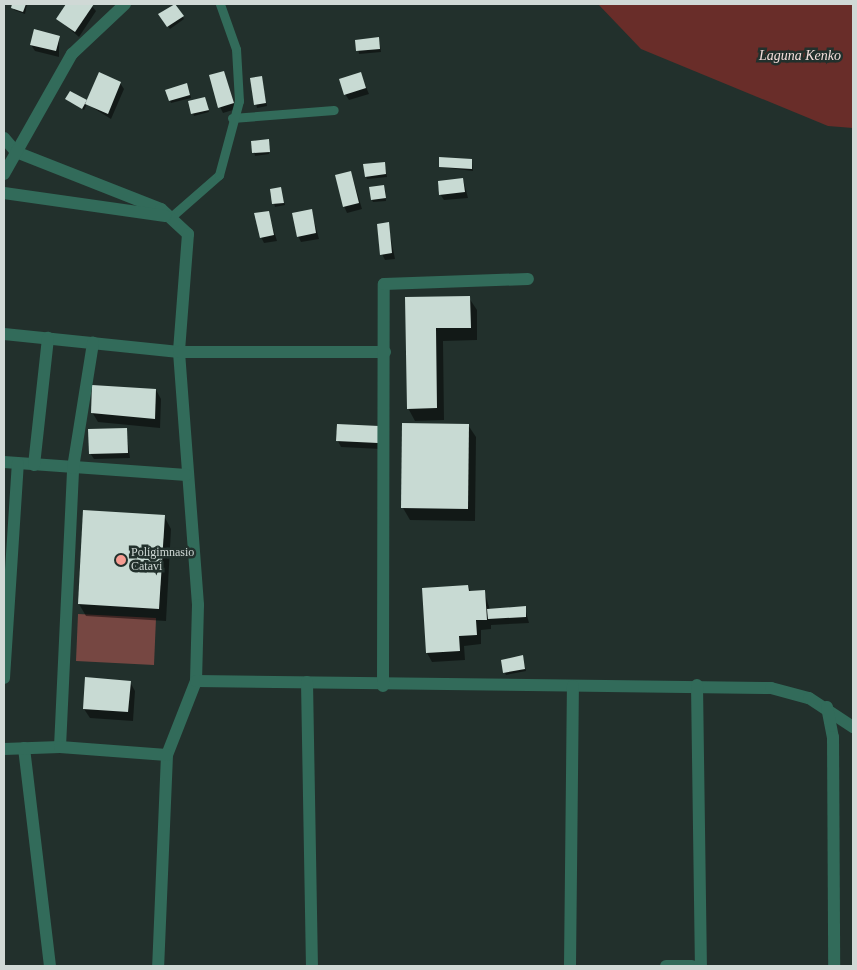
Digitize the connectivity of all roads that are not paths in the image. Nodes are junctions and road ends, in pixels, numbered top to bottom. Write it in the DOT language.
graph roads {
  1 [pos="125,4"];
  2 [pos="220,4"];
  3 [pos="334,110"];
  4 [pos="232,118"];
  5 [pos="4,138"];
  6 [pos="16,152"];
  7 [pos="4,174"];
  8 [pos="4,193"];
  9 [pos="171,217"];
  10 [pos="528,279"];
  11 [pos="4,334"];
  12 [pos="48,338"];
  13 [pos="93,343"];
  14 [pos="179,352"];
  15 [pos="385,352"];
  16 [pos="4,462"];
  17 [pos="18,464"];
  18 [pos="34,465"];
  19 [pos="74,468"];
  20 [pos="187,475"];
  21 [pos="4,678"];
  22 [pos="196,681"];
  23 [pos="307,682"];
  24 [pos="697,685"];
  25 [pos="383,686"];
  26 [pos="573,686"];
  27 [pos="827,707"];
  28 [pos="853,726"];
  29 [pos="60,747"];
  30 [pos="24,748"];
  31 [pos="4,749"];
  32 [pos="167,755"];
  33 [pos="50,966"];
  34 [pos="158,966"];
  35 [pos="312,966"];
  36 [pos="570,966"];
  37 [pos="666,966"];
  38 [pos="692,966"];
  39 [pos="701,966"];
  40 [pos="834,966"];
  1 -- 6 [label="street"];
  2 -- 4 [label="lane"];
  3 -- 4 [label="lane"];
  4 -- 9 [label="lane"];
  5 -- 6 [label="street"];
  6 -- 7 [label="street"];
  6 -- 9 [label="street"];
  8 -- 9 [label="street"];
  9 -- 14 [label="street"];
  10 -- 15 [label="street"];
  11 -- 12 [label="street"];
  12 -- 13 [label="street"];
  12 -- 18 [label="street"];
  13 -- 14 [label="street"];
  13 -- 19 [label="street"];
  14 -- 15 [label="street"];
  14 -- 20 [label="street"];
  15 -- 25 [label="street"];
  16 -- 17 [label="street"];
  17 -- 18 [label="street"];
  17 -- 21 [label="street"];
  18 -- 19 [label="street"];
  19 -- 20 [label="street"];
  19 -- 29 [label="street"];
  20 -- 22 [label="street"];
  22 -- 23 [label="street"];
  22 -- 32 [label="street"];
  23 -- 25 [label="street"];
  23 -- 35 [label="street"];
  24 -- 26 [label="street"];
  24 -- 27 [label="street"];
  24 -- 39 [label="street"];
  25 -- 26 [label="street"];
  26 -- 36 [label="street"];
  27 -- 28 [label="street"];
  27 -- 40 [label="street"];
  29 -- 30 [label="street"];
  29 -- 32 [label="street"];
  30 -- 31 [label="street"];
  30 -- 33 [label="street"];
  32 -- 34 [label="street"];
  37 -- 38 [label="street"];
}
